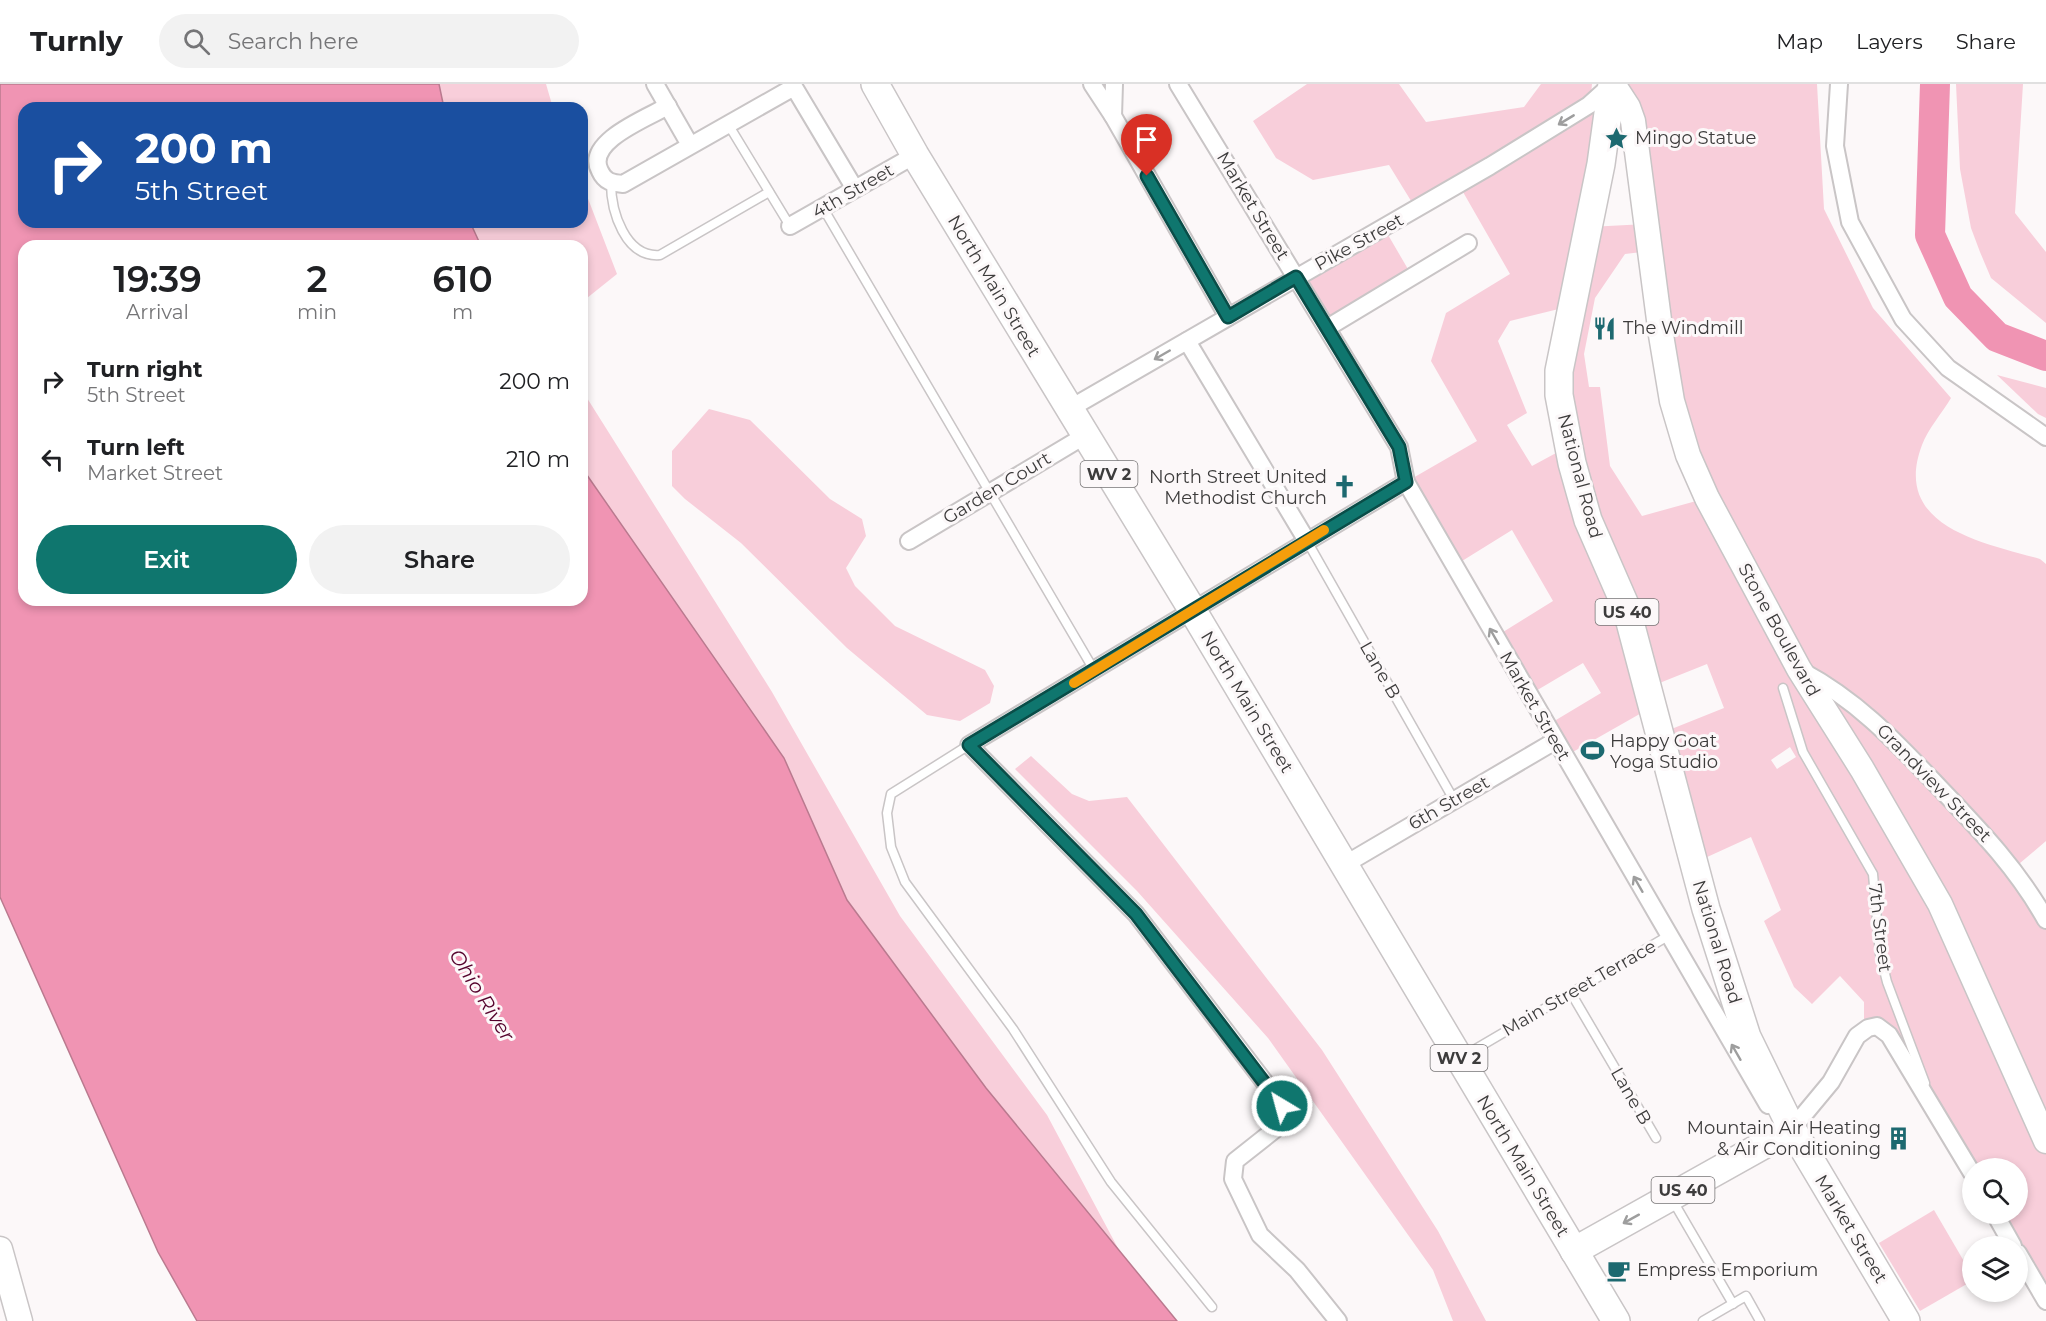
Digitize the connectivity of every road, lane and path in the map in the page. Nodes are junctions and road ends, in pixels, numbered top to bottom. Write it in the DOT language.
graph roads {
  1 [pos="655,84"];
  2 [pos="875,84"];
  3 [pos="1092,84"];
  4 [pos="1114,84"];
  5 [pos="1178,84"];
  6 [pos="1612,84"];
  7 [pos="1839,84"];
  8 [pos="668,106"];
  9 [pos="1113,116"];
  10 [pos="728,124"];
  11 [pos="690,145"];
  12 [pos="915,155"];
  13 [pos="611,183"];
  14 [pos="855,189"];
  15 [pos="770,192"];
  16 [pos="823,208"];
  17 [pos="790,226"];
  18 [pos="1468,243"];
  19 [pos="1296,277"];
  20 [pos="1228,317"];
  21 [pos="1327,328"];
  22 [pos="1187,341"];
  23 [pos="1069,409"];
  24 [pos="1086,435"];
  25 [pos="2046,437"];
  26 [pos="1406,482"];
  27 [pos="991,492"];
  28 [pos="909,541"];
  29 [pos="1307,541"];
  30 [pos="1193,611"];
  31 [pos="1799,669"];
  32 [pos="1094,671"];
  33 [pos="1783,688"];
  34 [pos="1555,741"];
  35 [pos="969,745"];
  36 [pos="1454,800"];
  37 [pos="1344,865"];
  38 [pos="2046,920"];
  39 [pos="1668,936"];
  40 [pos="1571,993"];
  41 [pos="1459,1059"];
  42 [pos="1935,1109"];
  43 [pos="1792,1129"];
  44 [pos="1656,1138"];
  45 [pos="2046,1141"];
  46 [pos="1963,1158"];
  47 [pos="1670,1197"];
  48 [pos="0,1249"];
  49 [pos="1574,1251"];
  50 [pos="2028,1270"];
  51 [pos="2046,1301"];
  52 [pos="1733,1304"];
  53 [pos="1212,1307"];
  54 [pos="20,1321"];
  55 [pos="1338,1321"];
  56 [pos="1616,1321"];
  57 [pos="1703,1321"];
  58 [pos="1760,1321"];
  59 [pos="1906,1321"];
  1 -- 8 [label="street"];
  2 -- 12 [label="main road, North Main Street / WV 2"];
  3 -- 9 [label="street"];
  4 -- 9 [label="street"];
  5 -- 19 [label="street, Market Street"];
  6 -- 19 [label="street, Pike Street, one-way"];
  6 -- 31 [label="street, Stone Boulevard"];
  6 -- 43 [label="main road, National Road / US 40"];
  7 -- 25 [label="street"];
  8 -- 11 [label="street"];
  8 -- 13 [label="street"];
  9 -- 20 [label="street"];
  10 -- 11 [label="street"];
  10 -- 14 [label="street"];
  10 -- 15 [label="lane"];
  11 -- 13 [label="street"];
  12 -- 14 [label="street, 4th Street"];
  12 -- 23 [label="main road, North Main Street / WV 2"];
  13 -- 15 [label="lane"];
  14 -- 16 [label="street, 4th Street"];
  15 -- 17 [label="lane"];
  16 -- 17 [label="street, 4th Street"];
  16 -- 27 [label="lane"];
  18 -- 21 [label="street"];
  19 -- 20 [label="street, Pike Street"];
  19 -- 21 [label="street, Market Street"];
  20 -- 22 [label="street, Pike Street"];
  21 -- 26 [label="street, Market Street"];
  22 -- 23 [label="street, Pike Street, one-way"];
  22 -- 29 [label="street"];
  23 -- 24 [label="main road, North Main Street / WV 2"];
  24 -- 27 [label="street, Garden Court"];
  24 -- 30 [label="main road, North Main Street / WV 2"];
  26 -- 29 [label="street"];
  34 -- 26 [label="street, Market Street, one-way"];
  27 -- 28 [label="street, Garden Court"];
  27 -- 32 [label="lane"];
  29 -- 30 [label="street"];
  29 -- 36 [label="lane, Lane B"];
  30 -- 32 [label="street"];
  30 -- 37 [label="main road, North Main Street / WV 2"];
  31 -- 38 [label="street, Grandview Street"];
  31 -- 45 [label="street, Stone Boulevard"];
  32 -- 35 [label="street"];
  33 -- 42 [label="lane, 7th Street"];
  34 -- 36 [label="street, 6th Street"];
  39 -- 34 [label="street, Market Street, one-way"];
  35 -- 53 [label="lane"];
  35 -- 55 [label="street"];
  36 -- 37 [label="street, 6th Street"];
  37 -- 41 [label="main road, North Main Street / WV 2"];
  39 -- 40 [label="lane, Main Street Terrace"];
  43 -- 39 [label="street, Market Street, one-way"];
  40 -- 41 [label="lane, Main Street Terrace"];
  40 -- 44 [label="lane, Lane B"];
  41 -- 49 [label="main road, North Main Street / WV 2"];
  42 -- 43 [label="street"];
  42 -- 46 [label="street"];
  43 -- 47 [label="main road, US 40"];
  43 -- 59 [label="main road, Market Street / US 40"];
  47 -- 49 [label="main road, US 40, one-way"];
  47 -- 52 [label="lane"];
  48 -- 54 [label="street"];
  49 -- 56 [label="main road, North Main Street"];
  50 -- 51 [label="street"];
  52 -- 57 [label="lane"];
  52 -- 58 [label="lane"];
}
